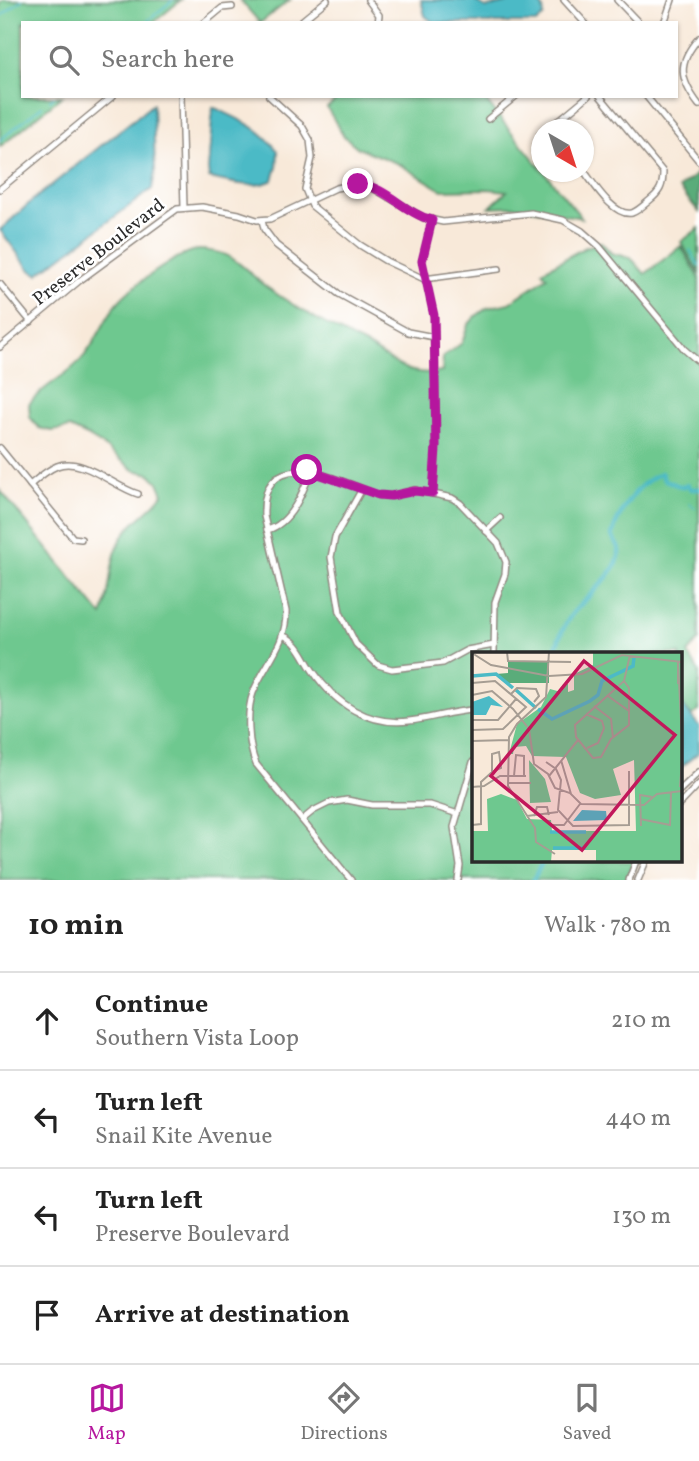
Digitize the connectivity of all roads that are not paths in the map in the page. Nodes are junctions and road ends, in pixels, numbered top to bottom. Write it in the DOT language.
graph roads {
  1 [pos="327,0"];
  2 [pos="368,0"];
  3 [pos="564,0"];
  4 [pos="617,0"];
  5 [pos="672,0"];
  6 [pos="232,7"];
  7 [pos="206,21"];
  8 [pos="301,21"];
  9 [pos="378,21"];
  10 [pos="583,21"];
  11 [pos="637,21"];
  12 [pos="665,21"];
  13 [pos="699,38"];
  14 [pos="111,98"];
  15 [pos="181,98"];
  16 [pos="271,98"];
  17 [pos="514,98"];
  18 [pos="586,98"];
  19 [pos="602,98"];
  20 [pos="648,98"];
  21 [pos="699,105"];
  22 [pos="488,119"];
  23 [pos="560,119"];
  24 [pos="699,161"];
  25 [pos="592,182"];
  26 [pos="0,189"];
  27 [pos="309,201"];
  28 [pos="184,208"];
  29 [pos="262,220"];
  30 [pos="432,220"];
  31 [pos="499,269"];
  32 [pos="424,279"];
  33 [pos="0,284"];
  34 [pos="31,322"];
  35 [pos="434,337"];
  36 [pos="0,347"];
  37 [pos="696,356"];
  38 [pos="699,362"];
  39 [pos="0,448"];
  40 [pos="311,471"];
  41 [pos="30,485"];
  42 [pos="362,489"];
  43 [pos="433,493"];
  44 [pos="138,494"];
  45 [pos="500,517"];
  46 [pos="267,530"];
  47 [pos="486,531"];
  48 [pos="81,538"];
  49 [pos="282,635"];
  50 [pos="494,645"];
  51 [pos="494,652"];
  52 [pos="472,710"];
  53 [pos="472,765"];
  54 [pos="699,772"];
  55 [pos="699,784"];
  56 [pos="682,788"];
  57 [pos="682,802"];
  58 [pos="458,814"];
  59 [pos="302,820"];
  60 [pos="636,862"];
  61 [pos="646,862"];
  62 [pos="351,880"];
  63 [pos="458,880"];
  64 [pos="629,880"];
  65 [pos="638,880"];
  1 -- 8 [label="street"];
  2 -- 9 [label="street"];
  3 -- 10 [label="street"];
  4 -- 11 [label="street"];
  5 -- 12 [label="street"];
  6 -- 7 [label="street"];
  13 -- 21 [label="street"];
  14 -- 26 [label="street"];
  15 -- 28 [label="street"];
  16 -- 27 [label="street"];
  17 -- 22 [label="street"];
  18 -- 23 [label="street"];
  19 -- 25 [label="street"];
  20 -- 24 [label="street"];
  27 -- 29 [label="street"];
  27 -- 30 [label="street"];
  27 -- 32 [label="street"];
  28 -- 29 [label="street, Preserve Boulevard"];
  28 -- 34 [label="street, Preserve Boulevard"];
  29 -- 35 [label="street"];
  30 -- 32 [label="street"];
  30 -- 37 [label="street"];
  31 -- 32 [label="street"];
  32 -- 35 [label="street"];
  33 -- 34 [label="street"];
  34 -- 36 [label="street, Preserve Boulevard"];
  35 -- 43 [label="street"];
  37 -- 38 [label="street"];
  39 -- 41 [label="street"];
  40 -- 42 [label="street"];
  40 -- 46 [label="street"];
  40 -- 46 [label="street"];
  41 -- 44 [label="street"];
  41 -- 48 [label="street"];
  42 -- 43 [label="street"];
  42 -- 50 [label="street"];
  43 -- 47 [label="street"];
  45 -- 47 [label="street"];
  46 -- 49 [label="street"];
  47 -- 50 [label="street"];
  49 -- 52 [label="street"];
  49 -- 59 [label="street"];
  50 -- 51 [label="street"];
  53 -- 58 [label="street"];
  54 -- 56 [label="street"];
  55 -- 57 [label="street"];
  58 -- 59 [label="street"];
  58 -- 63 [label="street"];
  59 -- 62 [label="street"];
  60 -- 64 [label="street"];
  61 -- 65 [label="street"];
}
